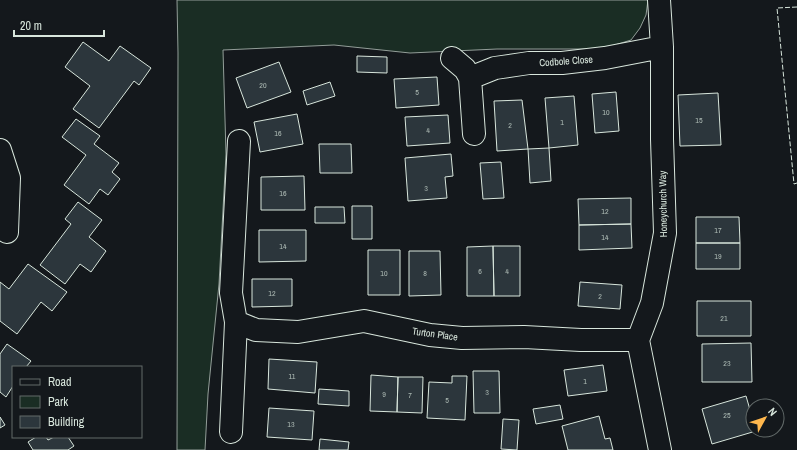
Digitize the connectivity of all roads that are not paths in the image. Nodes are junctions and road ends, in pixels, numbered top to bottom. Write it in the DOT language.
graph roads {
  1 [pos="659,0"];
  2 [pos="662,47"];
  3 [pos="452,58"];
  4 [pos="470,78"];
  5 [pos="474,134"];
  6 [pos="239,141"];
  7 [pos="0,150"];
  8 [pos="7,232"];
  9 [pos="236,322"];
  10 [pos="638,340"];
  11 [pos="231,432"];
  12 [pos="660,450"];
  1 -- 2 [label="street, Honeychurch Way"];
  2 -- 4 [label="street, Codbole Close"];
  2 -- 10 [label="street, Honeychurch Way"];
  3 -- 4 [label="street"];
  4 -- 5 [label="street"];
  6 -- 9 [label="street"];
  7 -- 8 [label="street"];
  9 -- 10 [label="street, Turton Place"];
  9 -- 11 [label="street"];
  10 -- 12 [label="street"];
}
